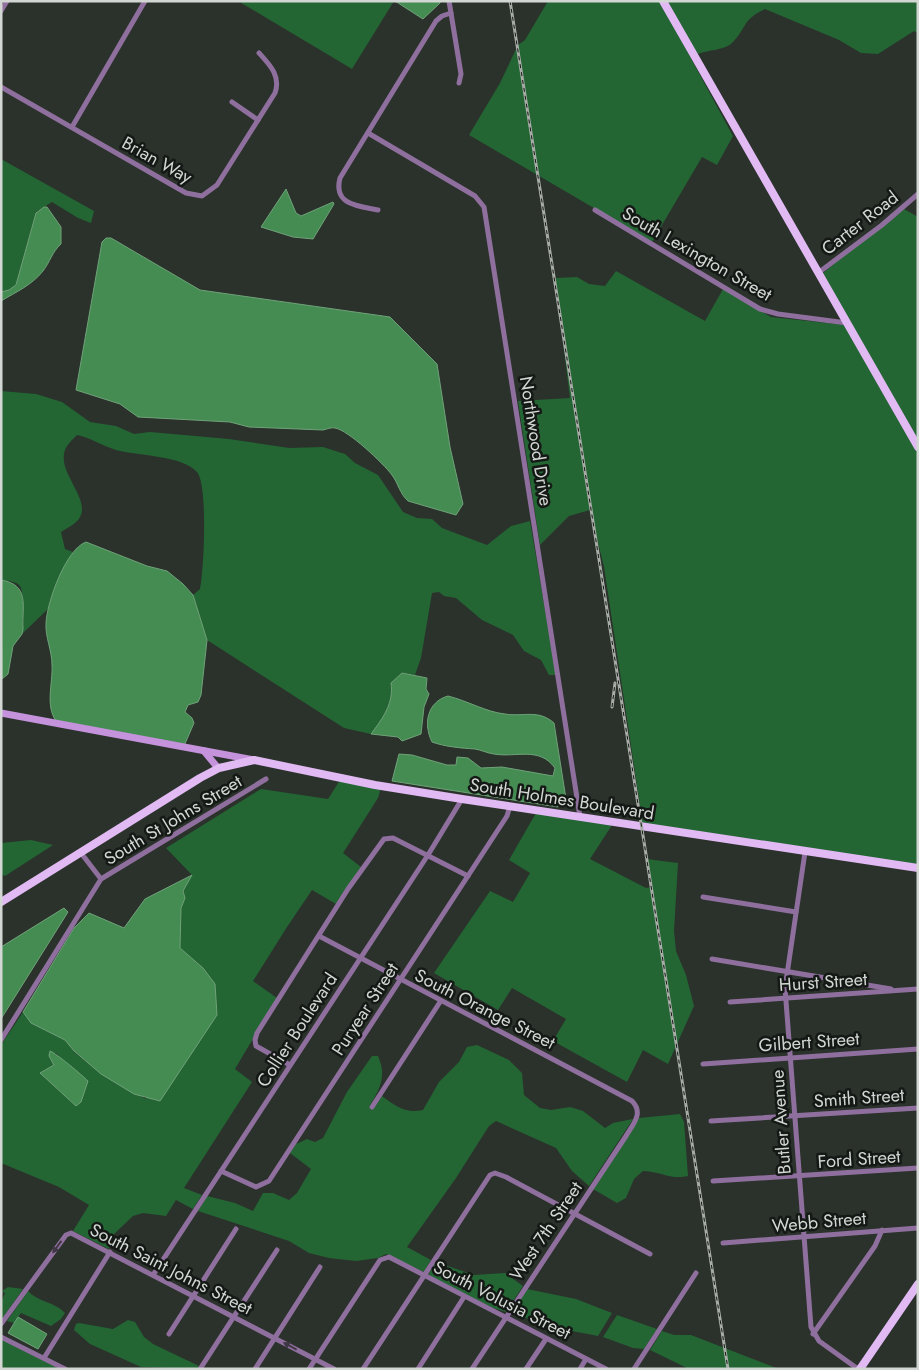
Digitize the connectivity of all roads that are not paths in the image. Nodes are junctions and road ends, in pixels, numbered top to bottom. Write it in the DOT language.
graph roads {
  1 [pos="7,1"];
  2 [pos="145,1"];
  3 [pos="450,1"];
  4 [pos="663,1"];
  5 [pos="1,11"];
  6 [pos="451,13"];
  7 [pos="259,53"];
  8 [pos="458,84"];
  9 [pos="1,87"];
  10 [pos="232,102"];
  11 [pos="258,120"];
  12 [pos="72,127"];
  13 [pos="368,133"];
  14 [pos="918,194"];
  15 [pos="378,210"];
  16 [pos="595,210"];
  17 [pos="818,272"];
  18 [pos="847,323"];
  19 [pos="918,446"];
  20 [pos="1,713"];
  21 [pos="204,751"];
  22 [pos="254,760"];
  23 [pos="218,768"];
  24 [pos="266,780"];
  25 [pos="462,799"];
  26 [pos="510,806"];
  27 [pos="580,817"];
  28 [pos="81,852"];
  29 [pos="805,852"];
  30 [pos="428,855"];
  31 [pos="918,868"];
  32 [pos="468,876"];
  33 [pos="102,879"];
  34 [pos="702,897"];
  35 [pos="1,902"];
  36 [pos="796,912"];
  37 [pos="319,936"];
  38 [pos="712,959"];
  39 [pos="359,960"];
  40 [pos="786,970"];
  41 [pos="400,981"];
  42 [pos="918,990"];
  43 [pos="896,991"];
  44 [pos="786,999"];
  45 [pos="440,1002"];
  46 [pos="730,1002"];
  47 [pos="1,1040"];
  48 [pos="918,1049"];
  49 [pos="790,1057"];
  50 [pos="702,1064"];
  51 [pos="290,1065"];
  52 [pos="372,1106"];
  53 [pos="637,1107"];
  54 [pos="918,1108"];
  55 [pos="795,1116"];
  56 [pos="712,1121"];
  57 [pos="918,1168"];
  58 [pos="221,1170"];
  59 [pos="799,1177"];
  60 [pos="713,1181"];
  61 [pos="574,1213"];
  62 [pos="918,1228"];
  63 [pos="236,1229"];
  64 [pos="882,1230"];
  65 [pos="804,1237"];
  66 [pos="723,1243"];
  67 [pos="277,1250"];
  68 [pos="110,1252"];
  69 [pos="650,1254"];
  70 [pos="320,1267"];
  71 [pos="696,1273"];
  72 [pos="153,1274"];
  73 [pos="425,1276"];
  74 [pos="916,1289"];
  75 [pos="194,1296"];
  76 [pos="464,1297"];
  77 [pos="234,1317"];
  78 [pos="505,1318"];
  79 [pos="1,1324"];
  80 [pos="169,1334"];
  81 [pos="813,1334"];
  82 [pos="1,1336"];
  83 [pos="275,1338"];
  84 [pos="546,1338"];
  85 [pos="44,1358"];
  86 [pos="315,1359"];
  87 [pos="586,1359"];
  88 [pos="65,1369"];
  89 [pos="200,1369"];
  90 [pos="255,1369"];
  91 [pos="309,1369"];
  92 [pos="334,1369"];
  93 [pos="363,1369"];
  94 [pos="418,1369"];
  95 [pos="472,1369"];
  96 [pos="526,1369"];
  97 [pos="580,1369"];
  98 [pos="606,1369"];
  99 [pos="634,1369"];
  100 [pos="859,1369"];
  1 -- 5 [label="street"];
  2 -- 12 [label="street"];
  3 -- 6 [label="street"];
  4 -- 17 [label="main road"];
  6 -- 8 [label="street"];
  6 -- 13 [label="street"];
  7 -- 11 [label="street, Brian Way"];
  9 -- 12 [label="street, Brian Way"];
  10 -- 11 [label="street"];
  11 -- 12 [label="street, Brian Way"];
  13 -- 15 [label="street"];
  13 -- 27 [label="street, Northwood Drive"];
  14 -- 17 [label="street, Carter Road"];
  16 -- 18 [label="street, South Lexington Street"];
  17 -- 18 [label="main road"];
  18 -- 19 [label="main road"];
  20 -- 21 [label="main road, South Holmes Boulevard"];
  21 -- 22 [label="main road, South Holmes Boulevard"];
  21 -- 23 [label="main road"];
  22 -- 23 [label="main road"];
  22 -- 25 [label="main road, South Holmes Boulevard"];
  23 -- 28 [label="main road"];
  24 -- 33 [label="street, South St Johns Street"];
  25 -- 26 [label="main road, South Holmes Boulevard"];
  25 -- 30 [label="street, Collier Boulevard"];
  26 -- 27 [label="main road, South Holmes Boulevard"];
  26 -- 32 [label="street, Puryear Street"];
  27 -- 29 [label="main road, South Holmes Boulevard"];
  28 -- 33 [label="street"];
  28 -- 35 [label="main road"];
  29 -- 31 [label="main road, South Holmes Boulevard"];
  29 -- 36 [label="street, Butler Avenue"];
  30 -- 32 [label="street"];
  30 -- 37 [label="street"];
  30 -- 39 [label="street, Collier Boulevard"];
  32 -- 41 [label="street, Puryear Street"];
  33 -- 47 [label="street, South St Johns Street"];
  34 -- 36 [label="street"];
  36 -- 40 [label="street, Butler Avenue"];
  37 -- 39 [label="street, South Orange Street"];
  37 -- 51 [label="street"];
  38 -- 40 [label="street"];
  39 -- 41 [label="street, South Orange Street"];
  39 -- 51 [label="street, Collier Boulevard"];
  40 -- 43 [label="street"];
  40 -- 44 [label="street, Butler Avenue"];
  41 -- 45 [label="street, South Orange Street"];
  41 -- 58 [label="street, Puryear Street"];
  42 -- 43 [label="street, Hurst Street"];
  43 -- 44 [label="street, Hurst Street"];
  44 -- 46 [label="street, Hurst Street"];
  44 -- 49 [label="street, Butler Avenue"];
  45 -- 52 [label="street"];
  45 -- 53 [label="street, South Orange Street"];
  48 -- 49 [label="street, Gilbert Street"];
  49 -- 50 [label="street, Gilbert Street"];
  49 -- 55 [label="street, Butler Avenue"];
  51 -- 58 [label="street, Collier Boulevard"];
  53 -- 61 [label="street, West 7th Street"];
  54 -- 55 [label="street, Smith Street"];
  55 -- 56 [label="street, Smith Street"];
  55 -- 59 [label="street, Butler Avenue"];
  57 -- 59 [label="street, Ford Street"];
  58 -- 72 [label="street, Collier Boulevard"];
  59 -- 60 [label="street, Ford Street"];
  59 -- 65 [label="street, Butler Avenue"];
  61 -- 69 [label="street"];
  61 -- 73 [label="street"];
  61 -- 78 [label="street, West 7th Street"];
  62 -- 64 [label="street, Webb Street"];
  63 -- 75 [label="street"];
  64 -- 65 [label="street, Webb Street"];
  64 -- 81 [label="street"];
  65 -- 66 [label="street, Webb Street"];
  65 -- 81 [label="street, Butler Avenue"];
  67 -- 77 [label="street"];
  68 -- 72 [label="street, South Saint Johns Street"];
  68 -- 79 [label="street, South Saint Johns Street, one-way"];
  68 -- 85 [label="street"];
  70 -- 83 [label="street"];
  71 -- 99 [label="street"];
  72 -- 75 [label="street, South Saint Johns Street"];
  73 -- 76 [label="street, South Volusia Street"];
  73 -- 86 [label="street, South Volusia Street"];
  73 -- 93 [label="street"];
  74 -- 100 [label="main road"];
  75 -- 77 [label="street, South Saint Johns Street"];
  75 -- 80 [label="street"];
  76 -- 78 [label="street, South Volusia Street"];
  76 -- 94 [label="street"];
  77 -- 83 [label="street, South Saint Johns Street"];
  77 -- 89 [label="street"];
  78 -- 84 [label="street, South Volusia Street"];
  78 -- 95 [label="street, West 7th Street"];
  81 -- 100 [label="street"];
  82 -- 85 [label="street"];
  86 -- 83 [label="street, South Saint Johns Street, one-way"];
  83 -- 90 [label="street"];
  84 -- 87 [label="street, South Volusia Street"];
  84 -- 96 [label="street"];
  85 -- 88 [label="street"];
  86 -- 91 [label="street"];
  86 -- 92 [label="street, South Saint Johns Street"];
  87 -- 97 [label="street"];
  87 -- 98 [label="street, South Volusia Street"];
}
